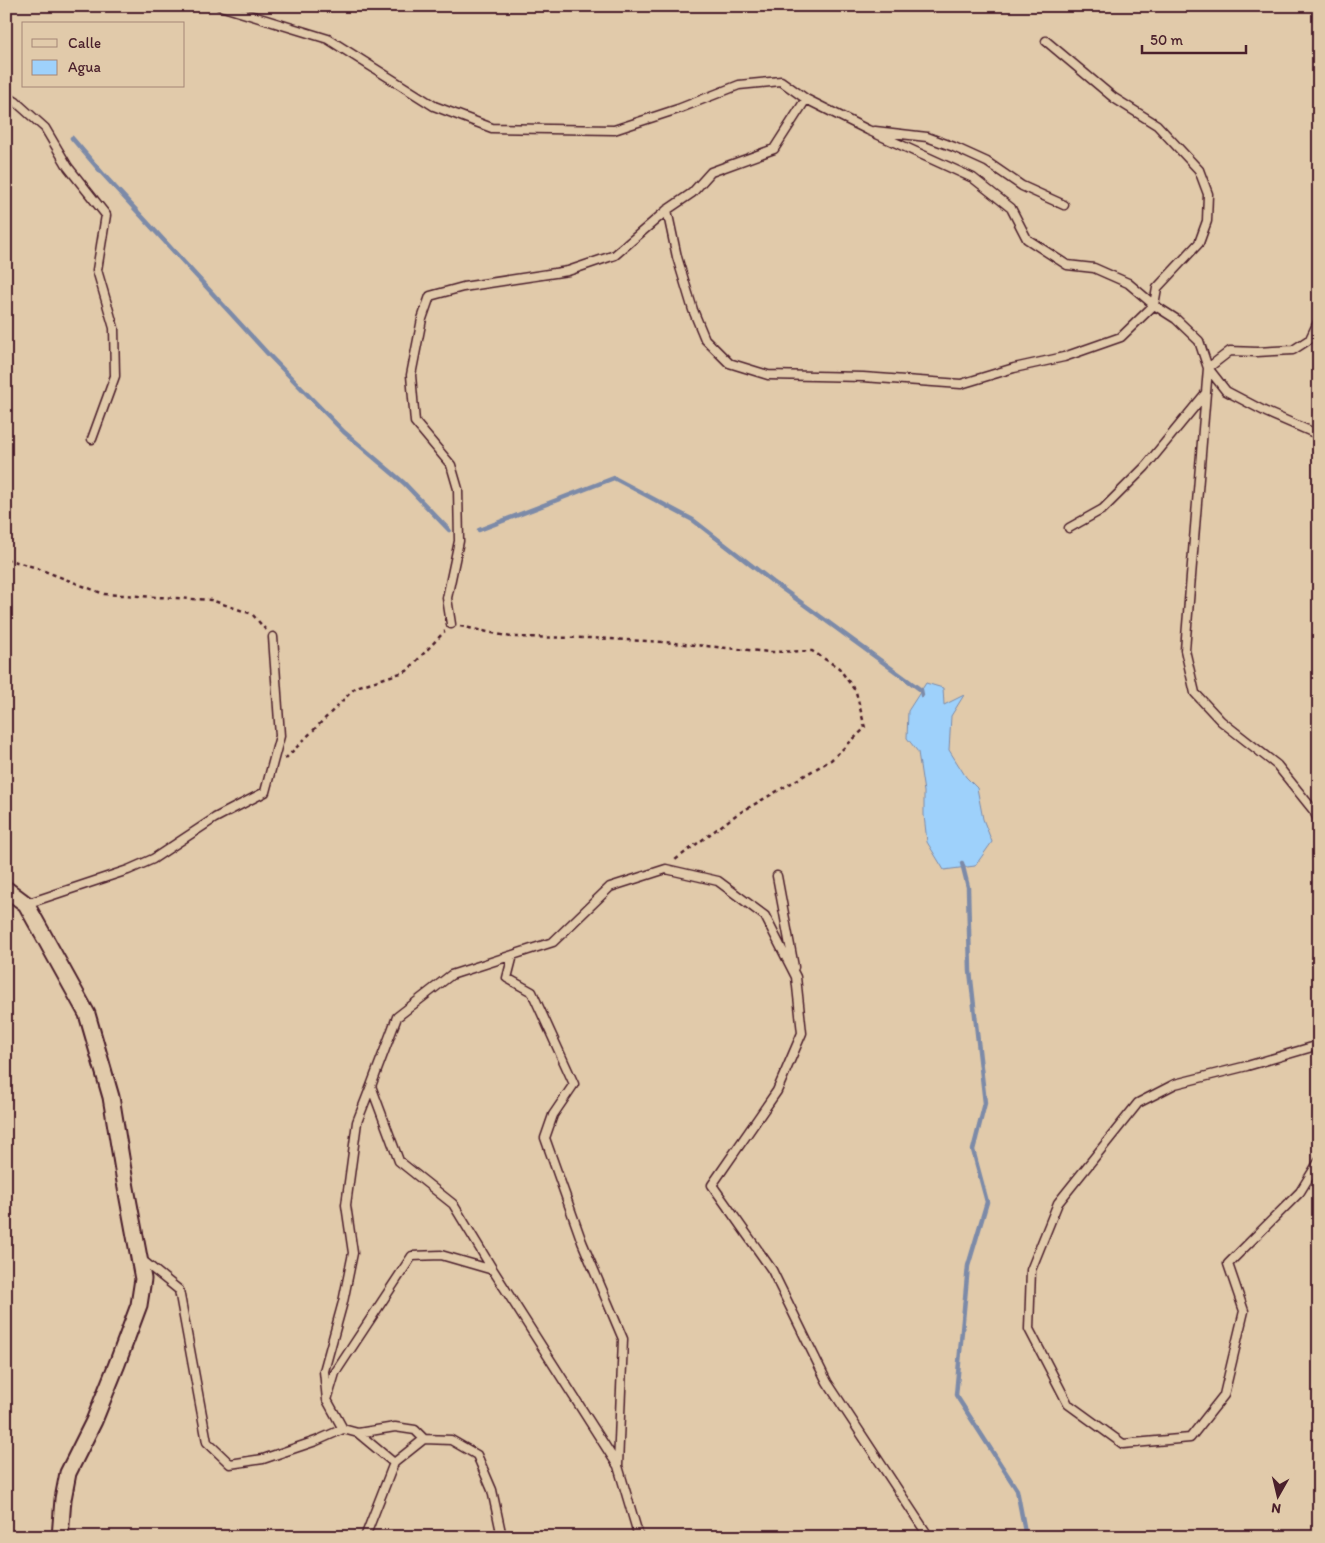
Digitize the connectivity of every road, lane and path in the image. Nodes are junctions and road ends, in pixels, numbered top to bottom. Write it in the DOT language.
graph roads {
  1 [pos="220,6"];
  2 [pos="1046,41"];
  3 [pos="6,96"];
  4 [pos="806,99"];
  5 [pos="868,130"];
  6 [pos="1064,204"];
  7 [pos="667,210"];
  8 [pos="1154,305"];
  9 [pos="1319,320"];
  10 [pos="1208,368"];
  11 [pos="1205,394"];
  12 [pos="1319,435"];
  13 [pos="92,439"];
  14 [pos="1069,528"];
  15 [pos="6,559"];
  16 [pos="451,624"];
  17 [pos="273,637"];
  18 [pos="269,776"];
  19 [pos="1319,822"];
  20 [pos="661,871"];
  21 [pos="777,876"];
  22 [pos="6,890"];
  23 [pos="26,904"];
  24 [pos="513,955"];
  25 [pos="796,977"];
  26 [pos="1319,1045"];
  27 [pos="371,1086"];
  28 [pos="1319,1161"];
  29 [pos="138,1258"];
  30 [pos="493,1270"];
  31 [pos="327,1400"];
  32 [pos="343,1429"];
  33 [pos="358,1433"];
  34 [pos="424,1439"];
  35 [pos="394,1462"];
  36 [pos="618,1466"];
  37 [pos="60,1537"];
  38 [pos="366,1537"];
  39 [pos="502,1537"];
  40 [pos="639,1537"];
  41 [pos="929,1537"];
  1 -- 4 [label="lane"];
  2 -- 8 [label="lane"];
  3 -- 13 [label="lane"];
  4 -- 5 [label="lane"];
  4 -- 7 [label="lane"];
  5 -- 6 [label="lane"];
  5 -- 8 [label="lane"];
  7 -- 8 [label="lane"];
  7 -- 16 [label="lane"];
  8 -- 10 [label="lane"];
  9 -- 10 [label="lane"];
  10 -- 11 [label="lane"];
  10 -- 12 [label="lane"];
  11 -- 14 [label="lane"];
  11 -- 19 [label="lane"];
  15 -- 17 [label="path"];
  16 -- 18 [label="path"];
  16 -- 20 [label="path"];
  17 -- 18 [label="lane"];
  18 -- 23 [label="lane"];
  20 -- 24 [label="lane"];
  20 -- 25 [label="lane"];
  21 -- 25 [label="lane"];
  22 -- 23 [label="street"];
  23 -- 29 [label="street"];
  24 -- 27 [label="lane"];
  24 -- 36 [label="lane"];
  25 -- 41 [label="lane"];
  26 -- 28 [label="lane"];
  27 -- 30 [label="lane"];
  27 -- 31 [label="lane"];
  29 -- 32 [label="lane"];
  29 -- 37 [label="street"];
  30 -- 31 [label="lane"];
  30 -- 36 [label="lane"];
  31 -- 32 [label="lane"];
  32 -- 33 [label="lane"];
  33 -- 34 [label="lane"];
  33 -- 35 [label="lane"];
  34 -- 35 [label="lane"];
  34 -- 39 [label="lane"];
  35 -- 38 [label="lane"];
  36 -- 40 [label="lane"];
}
